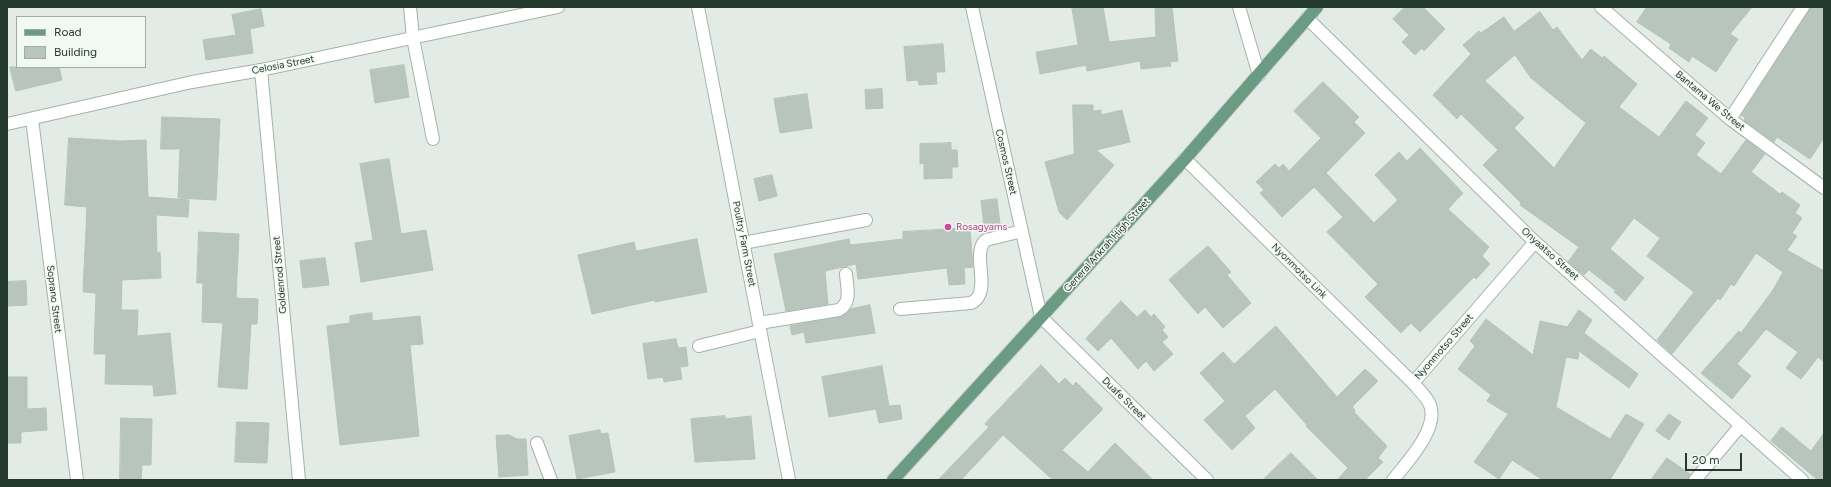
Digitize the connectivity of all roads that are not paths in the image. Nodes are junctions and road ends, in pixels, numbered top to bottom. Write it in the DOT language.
graph roads {
  1 [pos="410,7"];
  2 [pos="558,7"];
  3 [pos="698,7"];
  4 [pos="972,7"];
  5 [pos="1238,7"];
  6 [pos="1317,7"];
  7 [pos="1601,7"];
  8 [pos="1803,7"];
  9 [pos="1307,18"];
  10 [pos="413,38"];
  11 [pos="261,70"];
  12 [pos="1259,75"];
  13 [pos="32,119"];
  14 [pos="1730,119"];
  15 [pos="7,124"];
  16 [pos="434,139"];
  17 [pos="1185,159"];
  18 [pos="1824,188"];
  19 [pos="866,220"];
  20 [pos="1022,231"];
  21 [pos="1535,242"];
  22 [pos="743,244"];
  23 [pos="846,274"];
  24 [pos="900,309"];
  25 [pos="1041,317"];
  26 [pos="760,327"];
  27 [pos="699,346"];
  28 [pos="1413,383"];
  29 [pos="1741,425"];
  30 [pos="537,443"];
  31 [pos="77,480"];
  32 [pos="299,480"];
  33 [pos="551,480"];
  34 [pos="790,480"];
  35 [pos="893,480"];
  36 [pos="1207,480"];
  37 [pos="1393,480"];
  38 [pos="1695,480"];
  39 [pos="1802,480"];
  1 -- 10 [label="street"];
  2 -- 10 [label="street, Celosia Street"];
  3 -- 22 [label="street, Poultry Farm Street"];
  4 -- 20 [label="street, Cosmos Street"];
  5 -- 12 [label="street"];
  6 -- 9 [label="main road, General Ankrah High Street"];
  7 -- 14 [label="street, Bantama We Street"];
  8 -- 14 [label="street"];
  9 -- 12 [label="main road, General Ankrah High Street"];
  9 -- 21 [label="street, Onyaatso Street"];
  10 -- 11 [label="street, Celosia Street"];
  10 -- 16 [label="street"];
  11 -- 13 [label="street, Celosia Street"];
  11 -- 32 [label="street, Goldenrod Street"];
  12 -- 17 [label="main road, General Ankrah High Street"];
  13 -- 15 [label="street, Celosia Street"];
  13 -- 31 [label="street, Soprano Street"];
  14 -- 18 [label="street, Bantama We Street"];
  17 -- 25 [label="main road, General Ankrah High Street"];
  17 -- 28 [label="street, Nyonmotso Link"];
  19 -- 22 [label="street"];
  20 -- 24 [label="street"];
  20 -- 25 [label="street, Cosmos Street"];
  21 -- 28 [label="street, Nyonmotso Street"];
  21 -- 29 [label="street, Onyaatso Street"];
  22 -- 26 [label="street, Poultry Farm Street"];
  23 -- 26 [label="street"];
  25 -- 35 [label="main road, General Ankrah High Street"];
  25 -- 36 [label="street, Duafe Street"];
  26 -- 27 [label="street"];
  26 -- 34 [label="street, Poultry Farm Street"];
  28 -- 37 [label="street, Nyonmotso Street"];
  29 -- 38 [label="street"];
  29 -- 39 [label="street, Onyaatso Street"];
  30 -- 33 [label="street"];
}
